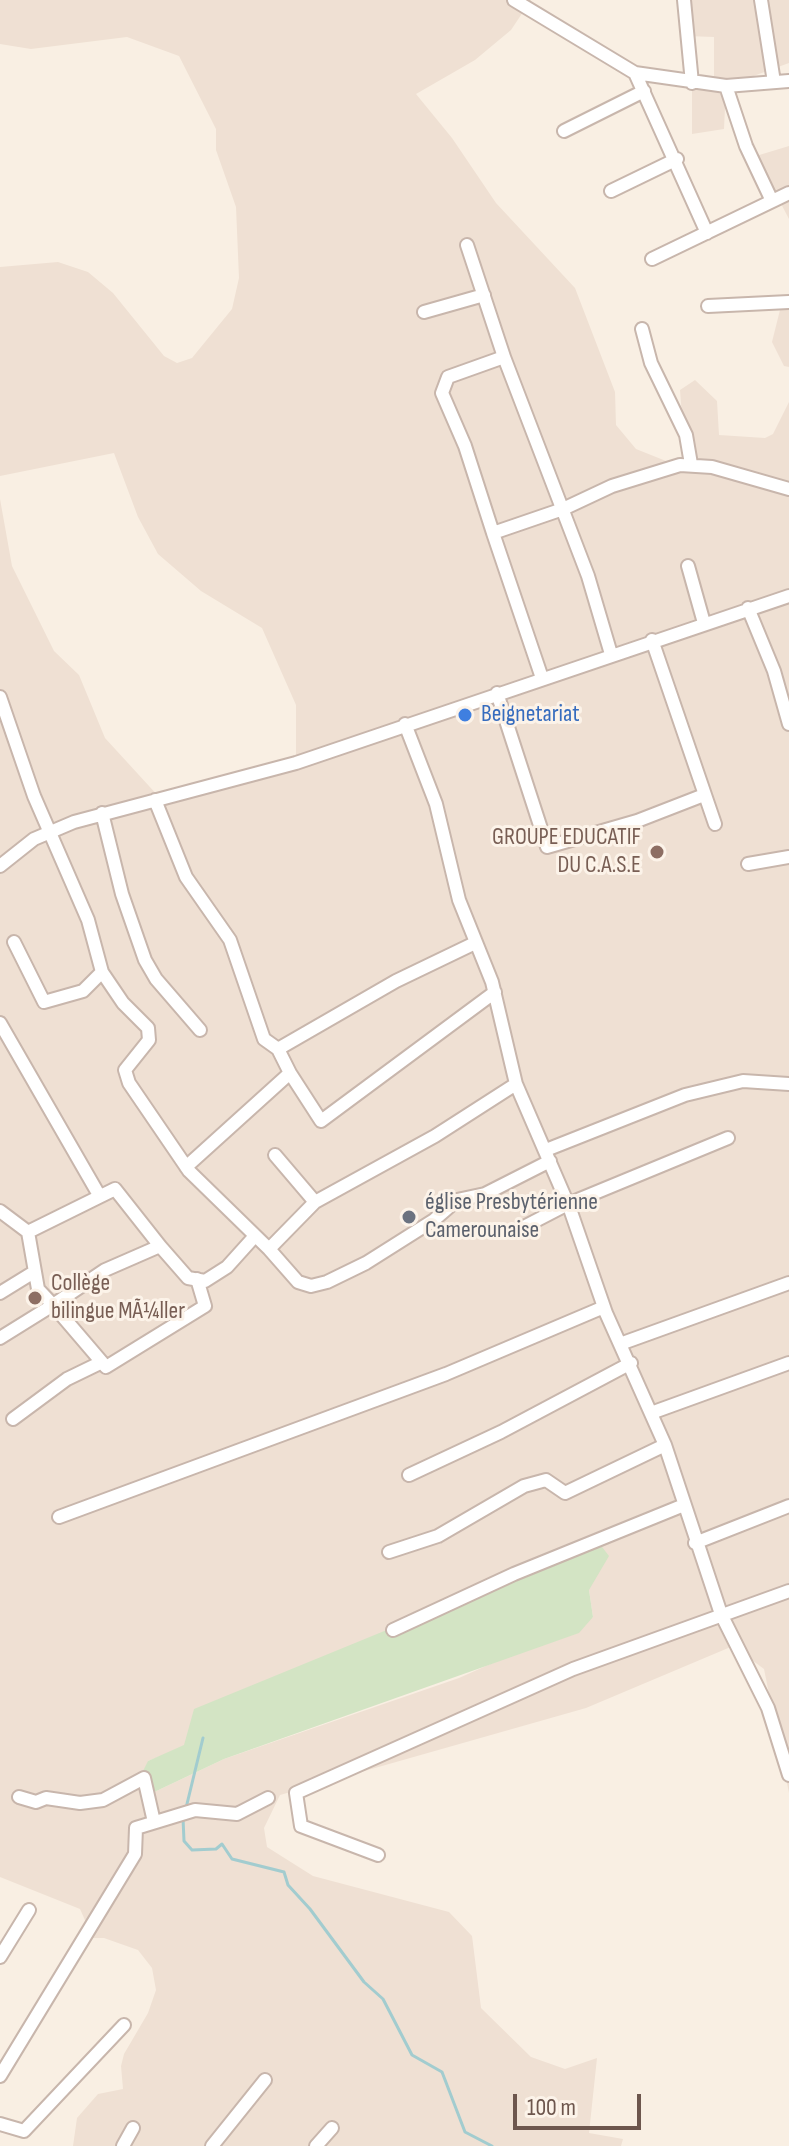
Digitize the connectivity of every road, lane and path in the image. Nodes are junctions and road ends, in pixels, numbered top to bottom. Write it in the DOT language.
graph roads {
  1 [pos="514,0"];
  2 [pos="684,0"];
  3 [pos="761,0"];
  4 [pos="635,73"];
  5 [pos="789,81"];
  6 [pos="774,82"];
  7 [pos="692,83"];
  8 [pos="726,86"];
  9 [pos="644,91"];
  10 [pos="564,131"];
  11 [pos="677,159"];
  12 [pos="611,191"];
  13 [pos="789,193"];
  14 [pos="772,201"];
  15 [pos="707,233"];
  16 [pos="467,245"];
  17 [pos="652,259"];
  18 [pos="484,295"];
  19 [pos="789,302"];
  20 [pos="708,306"];
  21 [pos="424,312"];
  22 [pos="642,329"];
  23 [pos="504,357"];
  24 [pos="691,464"];
  25 [pos="789,489"];
  26 [pos="563,509"];
  27 [pos="493,533"];
  28 [pos="688,566"];
  29 [pos="789,596"];
  30 [pos="748,608"];
  31 [pos="704,623"];
  32 [pos="652,640"];
  33 [pos="611,654"];
  34 [pos="542,678"];
  35 [pos="497,693"];
  36 [pos="0,697"];
  37 [pos="405,724"];
  38 [pos="789,724"];
  39 [pos="704,795"];
  40 [pos="155,800"];
  41 [pos="102,813"];
  42 [pos="715,824"];
  43 [pos="49,831"];
  44 [pos="788,860"];
  45 [pos="748,864"];
  46 [pos="0,866"];
  47 [pos="14,942"];
  48 [pos="475,943"];
  49 [pos="102,972"];
  50 [pos="495,992"];
  51 [pos="0,1023"];
  52 [pos="200,1030"];
  53 [pos="278,1049"];
  54 [pos="290,1073"];
  55 [pos="516,1084"];
  56 [pos="789,1084"];
  57 [pos="728,1138"];
  58 [pos="275,1155"];
  59 [pos="548,1155"];
  60 [pos="186,1167"];
  61 [pos="99,1195"];
  62 [pos="315,1202"];
  63 [pos="568,1204"];
  64 [pos="0,1212"];
  65 [pos="28,1232"];
  66 [pos="514,1232"];
  67 [pos="254,1237"];
  68 [pos="160,1246"];
  69 [pos="269,1249"];
  70 [pos="34,1272"];
  71 [pos="197,1279"];
  72 [pos="789,1283"];
  73 [pos="0,1293"];
  74 [pos="53,1305"];
  75 [pos="604,1307"];
  76 [pos="0,1338"];
  77 [pos="620,1344"];
  78 [pos="102,1362"];
  79 [pos="631,1363"];
  80 [pos="789,1363"];
  81 [pos="651,1413"];
  82 [pos="13,1419"];
  83 [pos="665,1445"];
  84 [pos="409,1475"];
  85 [pos="684,1505"];
  86 [pos="789,1506"];
  87 [pos="59,1517"];
  88 [pos="695,1543"];
  89 [pos="389,1552"];
  90 [pos="789,1591"];
  91 [pos="721,1614"];
  92 [pos="393,1630"];
  93 [pos="789,1775"];
  94 [pos="19,1797"];
  95 [pos="268,1798"];
  96 [pos="154,1822"];
  97 [pos="378,1855"];
  98 [pos="29,1910"];
  99 [pos="0,1957"];
  100 [pos="124,2025"];
  101 [pos="0,2076"];
  102 [pos="265,2080"];
  103 [pos="0,2124"];
  104 [pos="133,2128"];
  105 [pos="332,2128"];
  106 [pos="123,2146"];
  107 [pos="212,2146"];
  108 [pos="316,2146"];
  1 -- 4 [label="street"];
  2 -- 7 [label="street"];
  3 -- 6 [label="street"];
  4 -- 7 [label="street"];
  4 -- 9 [label="street"];
  5 -- 6 [label="street"];
  6 -- 8 [label="street"];
  7 -- 8 [label="street"];
  8 -- 14 [label="street"];
  9 -- 10 [label="street"];
  9 -- 11 [label="street"];
  11 -- 12 [label="street"];
  11 -- 15 [label="street"];
  13 -- 14 [label="street"];
  14 -- 15 [label="street"];
  15 -- 17 [label="street"];
  16 -- 18 [label="street"];
  18 -- 21 [label="street"];
  18 -- 23 [label="street"];
  19 -- 20 [label="street"];
  22 -- 24 [label="street"];
  23 -- 26 [label="street"];
  23 -- 27 [label="street"];
  24 -- 25 [label="street"];
  24 -- 26 [label="street"];
  26 -- 27 [label="street"];
  26 -- 33 [label="street"];
  27 -- 34 [label="street"];
  28 -- 31 [label="street"];
  29 -- 30 [label="street"];
  30 -- 31 [label="street"];
  30 -- 38 [label="street"];
  31 -- 32 [label="street"];
  32 -- 33 [label="street"];
  32 -- 39 [label="street"];
  33 -- 34 [label="street"];
  34 -- 35 [label="street"];
  35 -- 37 [label="street"];
  35 -- 39 [label="street"];
  36 -- 43 [label="street"];
  37 -- 40 [label="street"];
  37 -- 48 [label="street"];
  39 -- 42 [label="street"];
  40 -- 41 [label="street"];
  40 -- 53 [label="street"];
  41 -- 43 [label="street"];
  41 -- 52 [label="street"];
  43 -- 46 [label="street"];
  43 -- 49 [label="street"];
  44 -- 45 [label="street"];
  47 -- 49 [label="street"];
  48 -- 50 [label="street"];
  48 -- 53 [label="street"];
  49 -- 60 [label="street"];
  50 -- 54 [label="street"];
  50 -- 55 [label="street"];
  51 -- 61 [label="street"];
  53 -- 54 [label="street"];
  54 -- 60 [label="street"];
  55 -- 59 [label="street"];
  55 -- 62 [label="street"];
  56 -- 59 [label="street"];
  57 -- 63 [label="street"];
  58 -- 62 [label="street"];
  59 -- 63 [label="street"];
  59 -- 69 [label="street"];
  60 -- 67 [label="street"];
  61 -- 65 [label="street"];
  61 -- 68 [label="street"];
  62 -- 69 [label="street"];
  63 -- 66 [label="street"];
  63 -- 75 [label="street"];
  64 -- 65 [label="street"];
  65 -- 70 [label="street"];
  67 -- 69 [label="street"];
  67 -- 71 [label="street"];
  68 -- 71 [label="street"];
  68 -- 74 [label="street"];
  70 -- 73 [label="street"];
  70 -- 74 [label="street"];
  71 -- 78 [label="street"];
  72 -- 77 [label="street"];
  74 -- 76 [label="street"];
  74 -- 78 [label="street"];
  75 -- 77 [label="street"];
  75 -- 87 [label="street"];
  77 -- 79 [label="street"];
  78 -- 82 [label="street"];
  79 -- 81 [label="street"];
  79 -- 84 [label="street"];
  80 -- 81 [label="street"];
  81 -- 83 [label="street"];
  83 -- 85 [label="street"];
  83 -- 89 [label="street"];
  85 -- 88 [label="street"];
  85 -- 92 [label="street"];
  86 -- 88 [label="street"];
  88 -- 91 [label="street"];
  90 -- 91 [label="street"];
  91 -- 93 [label="street"];
  91 -- 97 [label="street"];
  94 -- 96 [label="street"];
  95 -- 96 [label="street"];
  96 -- 101 [label="street"];
  98 -- 99 [label="street"];
  100 -- 103 [label="street"];
  102 -- 107 [label="street"];
  104 -- 106 [label="street"];
  105 -- 108 [label="street"];
}
